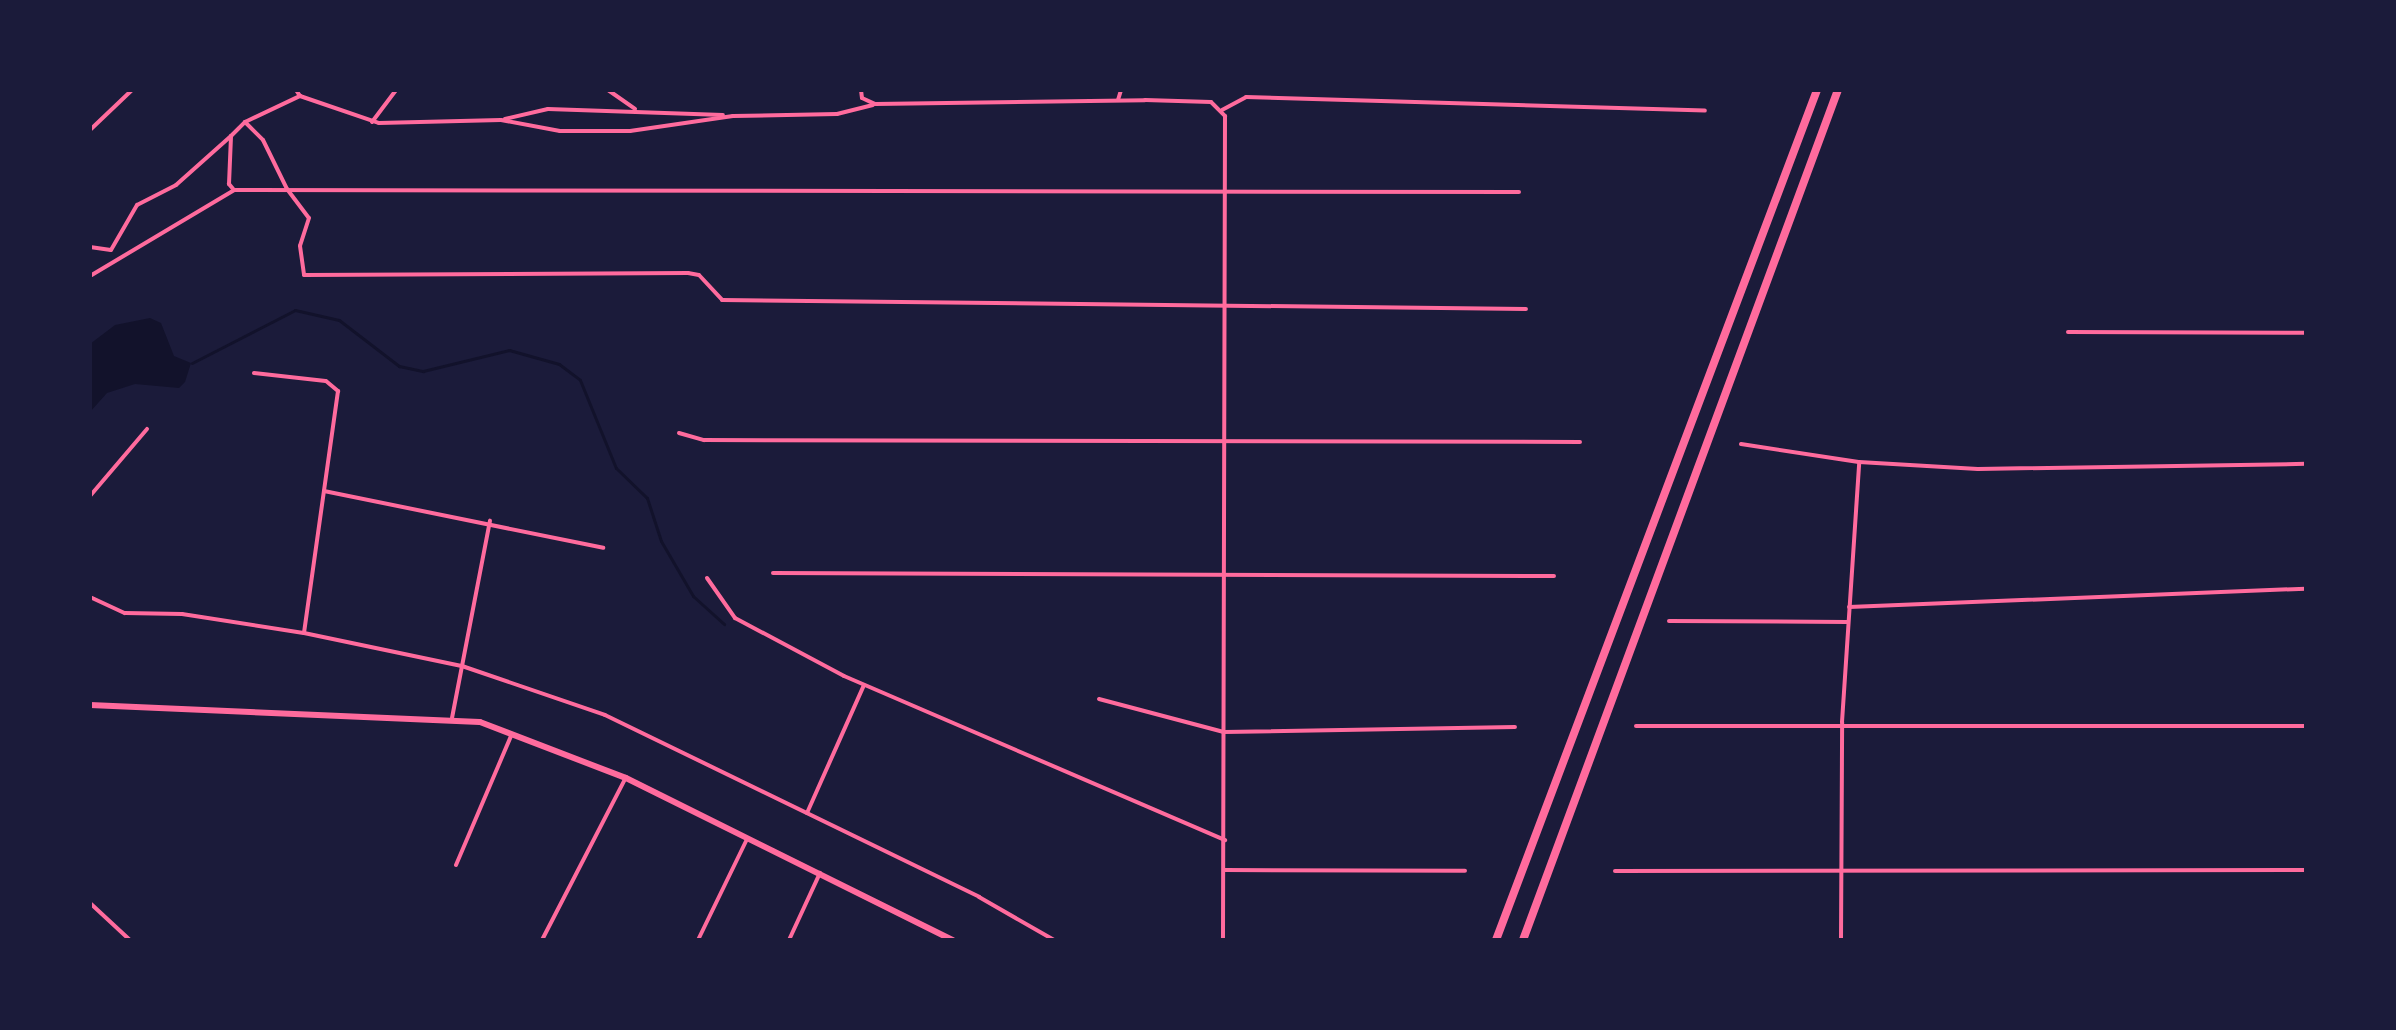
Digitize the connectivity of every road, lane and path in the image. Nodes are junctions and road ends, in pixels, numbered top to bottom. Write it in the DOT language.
graph roads {
  1 [pos="132,90"];
  2 [pos="296,90"];
  3 [pos="396,90"];
  4 [pos="608,90"];
  5 [pos="861,90"];
  6 [pos="1121,90"];
  7 [pos="1817,90"];
  8 [pos="1838,90"];
  9 [pos="300,96"];
  10 [pos="1118,100"];
  11 [pos="875,104"];
  12 [pos="635,109"];
  13 [pos="1222,110"];
  14 [pos="1705,111"];
  15 [pos="733,116"];
  16 [pos="501,120"];
  17 [pos="245,122"];
  18 [pos="372,122"];
  19 [pos="90,130"];
  20 [pos="231,136"];
  21 [pos="287,189"];
  22 [pos="234,190"];
  23 [pos="1226,192"];
  24 [pos="1519,192"];
  25 [pos="90,247"];
  26 [pos="90,276"];
  27 [pos="1228,304"];
  28 [pos="1526,309"];
  29 [pos="2068,332"];
  30 [pos="2306,333"];
  31 [pos="254,373"];
  32 [pos="147,429"];
  33 [pos="679,433"];
  34 [pos="1226,439"];
  35 [pos="1580,442"];
  36 [pos="1741,444"];
  37 [pos="1859,462"];
  38 [pos="2306,464"];
  39 [pos="323,491"];
  40 [pos="90,496"];
  41 [pos="490,521"];
  42 [pos="603,548"];
  43 [pos="773,573"];
  44 [pos="1225,573"];
  45 [pos="1554,576"];
  46 [pos="707,578"];
  47 [pos="2306,589"];
  48 [pos="90,597"];
  49 [pos="1848,608"];
  50 [pos="1669,621"];
  51 [pos="1847,622"];
  52 [pos="304,633"];
  53 [pos="462,666"];
  54 [pos="864,685"];
  55 [pos="1099,699"];
  56 [pos="90,705"];
  57 [pos="452,718"];
  58 [pos="1842,722"];
  59 [pos="1636,726"];
  60 [pos="2306,726"];
  61 [pos="1515,727"];
  62 [pos="1224,732"];
  63 [pos="512,734"];
  64 [pos="626,778"];
  65 [pos="807,813"];
  66 [pos="747,839"];
  67 [pos="1225,840"];
  68 [pos="456,865"];
  69 [pos="1225,870"];
  70 [pos="2306,870"];
  71 [pos="1465,871"];
  72 [pos="1615,871"];
  73 [pos="820,872"];
  74 [pos="1840,872"];
  75 [pos="90,903"];
  76 [pos="943,938"];
  77 [pos="130,940"];
  78 [pos="542,940"];
  79 [pos="698,940"];
  80 [pos="789,940"];
  81 [pos="953,940"];
  82 [pos="1054,940"];
  83 [pos="1223,940"];
  84 [pos="1496,940"];
  85 [pos="1523,940"];
  86 [pos="1841,940"];
  1 -- 19 [label="street"];
  2 -- 9 [label="street"];
  3 -- 18 [label="street"];
  4 -- 12 [label="street"];
  5 -- 11 [label="street"];
  6 -- 10 [label="street"];
  7 -- 84 [label="highway"];
  8 -- 85 [label="highway"];
  9 -- 17 [label="street"];
  9 -- 18 [label="street"];
  10 -- 11 [label="street"];
  10 -- 13 [label="street"];
  11 -- 15 [label="street"];
  12 -- 15 [label="street"];
  12 -- 16 [label="street"];
  13 -- 14 [label="street"];
  13 -- 23 [label="street"];
  15 -- 16 [label="street"];
  16 -- 18 [label="street"];
  17 -- 20 [label="street"];
  17 -- 21 [label="street"];
  20 -- 22 [label="street"];
  20 -- 25 [label="street"];
  21 -- 22 [label="street"];
  21 -- 23 [label="street"];
  21 -- 27 [label="street"];
  22 -- 26 [label="street"];
  23 -- 24 [label="street"];
  23 -- 27 [label="street"];
  27 -- 28 [label="street"];
  27 -- 34 [label="street"];
  29 -- 30 [label="street"];
  31 -- 39 [label="street"];
  32 -- 40 [label="street"];
  33 -- 34 [label="street"];
  34 -- 35 [label="street"];
  34 -- 44 [label="street"];
  36 -- 37 [label="street"];
  37 -- 38 [label="street"];
  37 -- 49 [label="street"];
  39 -- 41 [label="street"];
  39 -- 52 [label="street"];
  41 -- 42 [label="street"];
  41 -- 53 [label="street"];
  43 -- 44 [label="street"];
  44 -- 45 [label="street"];
  44 -- 62 [label="street"];
  46 -- 54 [label="street"];
  47 -- 49 [label="street"];
  48 -- 52 [label="street"];
  49 -- 51 [label="street"];
  50 -- 51 [label="street"];
  51 -- 58 [label="street"];
  52 -- 53 [label="street"];
  53 -- 57 [label="street"];
  53 -- 65 [label="street"];
  54 -- 65 [label="street"];
  54 -- 67 [label="street"];
  55 -- 62 [label="street"];
  56 -- 57 [label="street"];
  57 -- 63 [label="street"];
  58 -- 59 [label="street"];
  58 -- 60 [label="street"];
  58 -- 74 [label="street"];
  61 -- 62 [label="street"];
  62 -- 67 [label="street"];
  63 -- 64 [label="street"];
  63 -- 68 [label="street"];
  64 -- 66 [label="street"];
  64 -- 78 [label="street"];
  65 -- 82 [label="street"];
  66 -- 73 [label="street"];
  66 -- 79 [label="street"];
  67 -- 69 [label="street"];
  69 -- 71 [label="street"];
  69 -- 83 [label="street"];
  70 -- 74 [label="street"];
  72 -- 74 [label="street"];
  73 -- 76 [label="street"];
  73 -- 80 [label="street"];
  74 -- 86 [label="street"];
  75 -- 77 [label="street"];
  76 -- 81 [label="street"];
}
